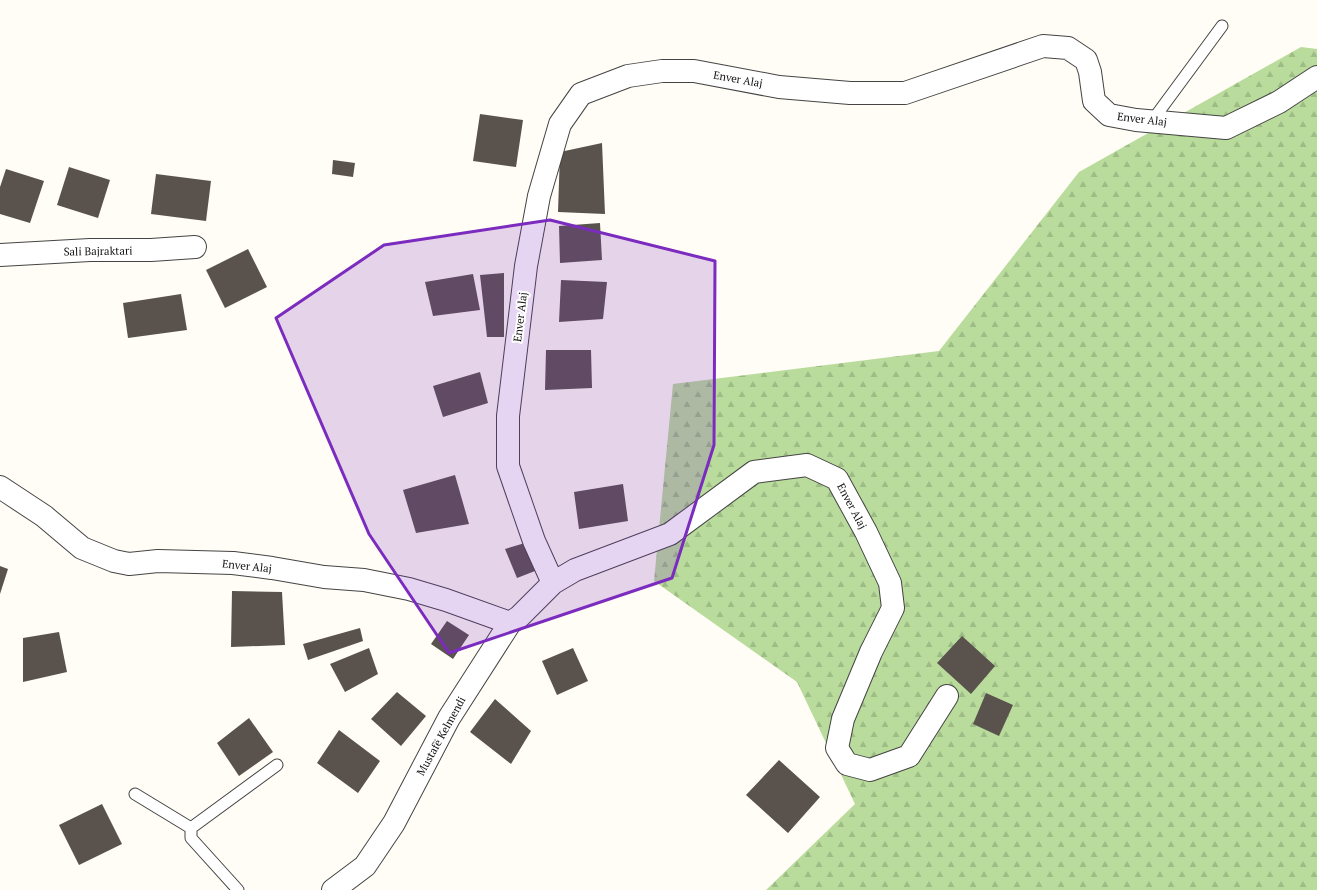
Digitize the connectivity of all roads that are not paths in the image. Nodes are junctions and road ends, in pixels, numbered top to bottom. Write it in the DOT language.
graph roads {
  1 [pos="1222,26"];
  2 [pos="1317,77"];
  3 [pos="1152,121"];
  4 [pos="195,248"];
  5 [pos="0,255"];
  6 [pos="0,487"];
  7 [pos="553,583"];
  8 [pos="510,623"];
  9 [pos="947,696"];
  10 [pos="277,766"];
  11 [pos="135,794"];
  12 [pos="191,828"];
  13 [pos="238,890"];
  14 [pos="333,890"];
  1 -- 3 [label="lane"];
  2 -- 3 [label="street, Enver Alaj"];
  3 -- 7 [label="street, Enver Alaj"];
  4 -- 5 [label="street, Sali Bajraktari"];
  6 -- 8 [label="street, Enver Alaj"];
  7 -- 8 [label="street, Mustafë Kelmendi"];
  7 -- 9 [label="street, Enver Alaj"];
  8 -- 14 [label="street, Mustafë Kelmendi"];
  10 -- 12 [label="lane"];
  11 -- 12 [label="lane"];
  12 -- 13 [label="lane"];
}
